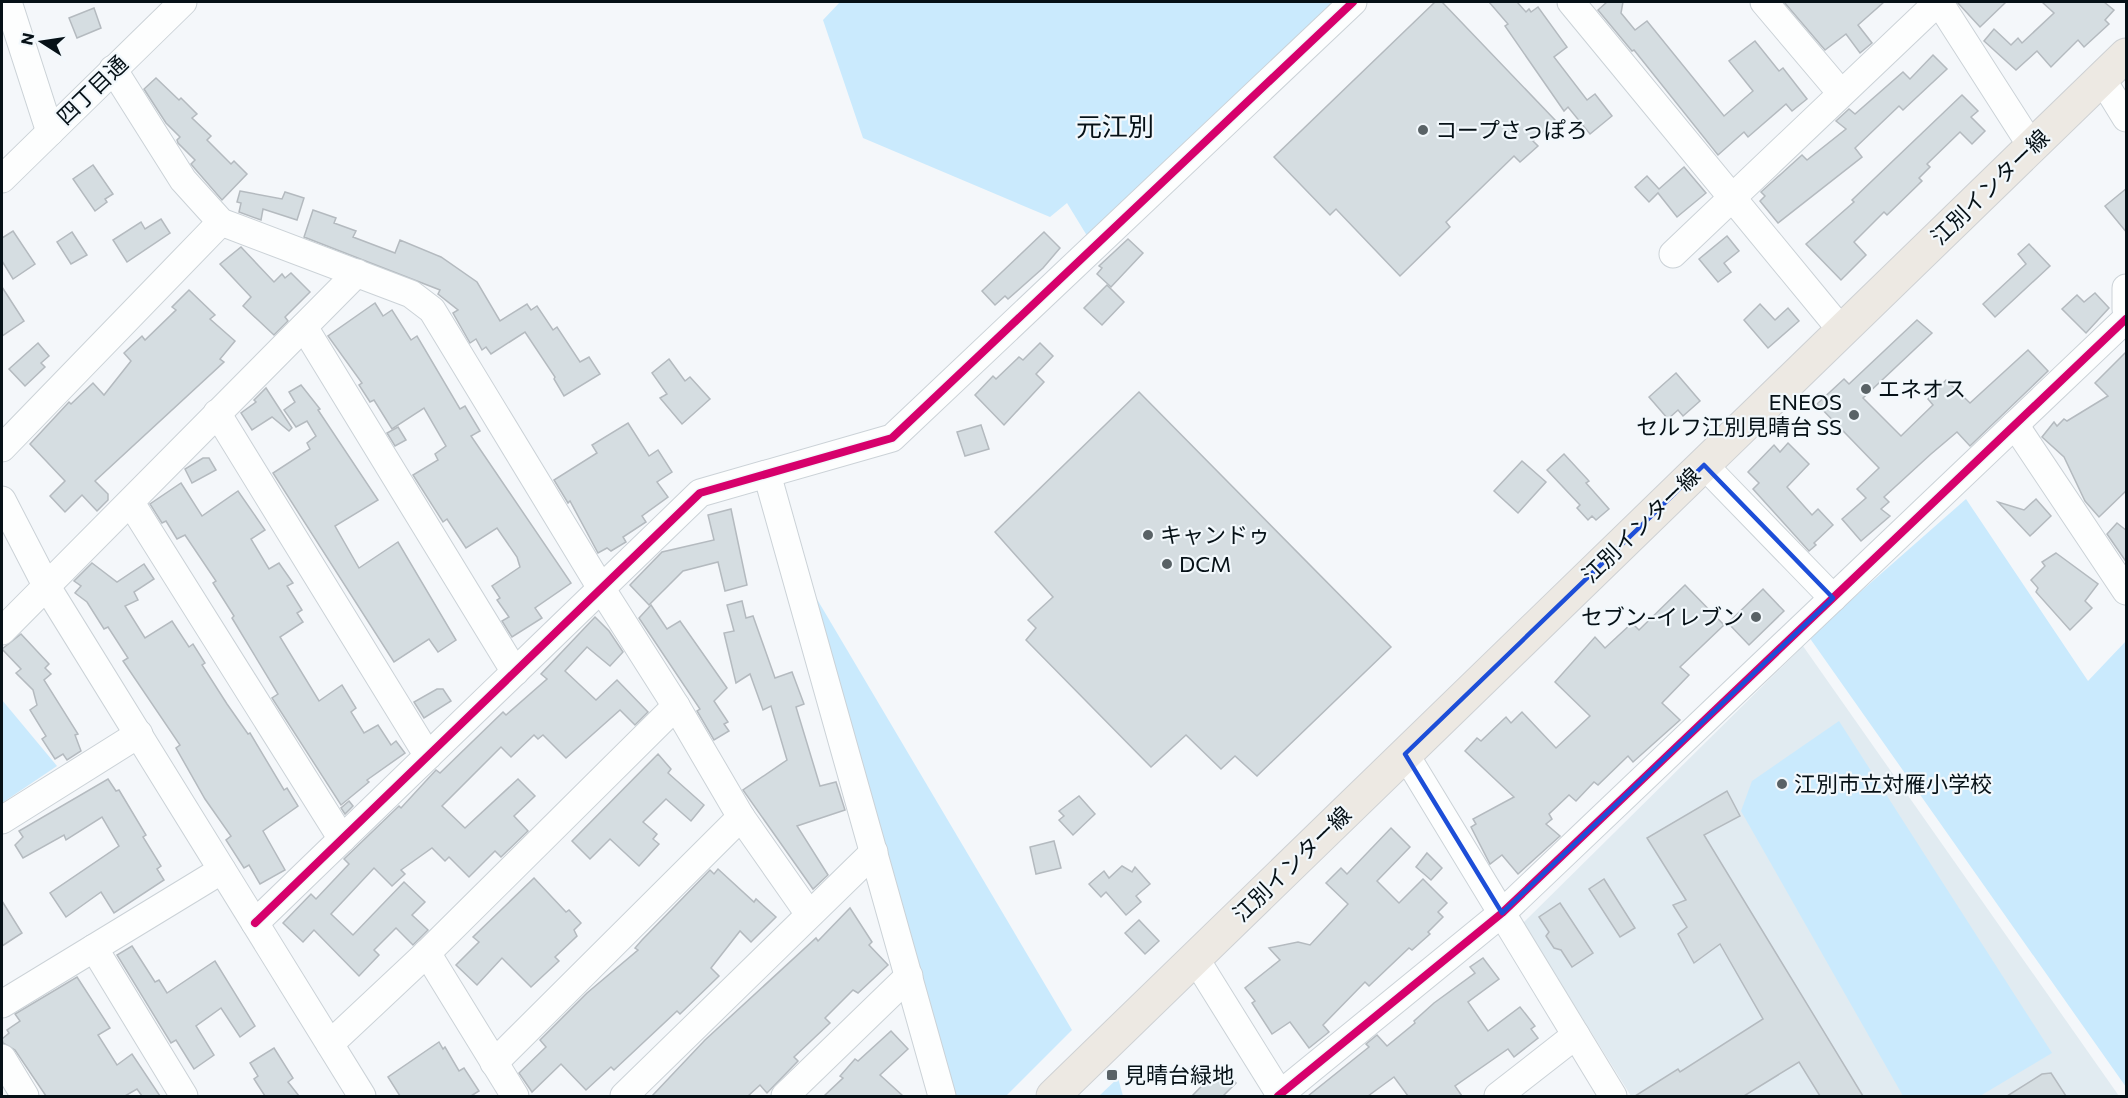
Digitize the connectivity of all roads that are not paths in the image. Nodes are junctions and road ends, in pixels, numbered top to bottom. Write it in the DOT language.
graph roads {
  1 [pos="8,2"];
  2 [pos="183,2"];
  3 [pos="1353,2"];
  4 [pos="1571,2"];
  5 [pos="1764,2"];
  6 [pos="1939,2"];
  7 [pos="2127,55"];
  8 [pos="113,69"];
  9 [pos="2102,79"];
  10 [pos="1841,93"];
  11 [pos="2127,118"];
  12 [pos="50,132"];
  13 [pos="2032,147"];
  14 [pos="2,179"];
  15 [pos="1733,196"];
  16 [pos="221,222"];
  17 [pos="1674,254"];
  18 [pos="357,273"];
  19 [pos="2127,288"];
  20 [pos="2127,309"];
  21 [pos="2127,319"];
  22 [pos="304,327"];
  23 [pos="1842,331"];
  24 [pos="216,413"];
  25 [pos="2014,425"];
  26 [pos="2,448"];
  27 [pos="1704,465"];
  28 [pos="767,474"];
  29 [pos="2,500"];
  30 [pos="131,503"];
  31 [pos="47,587"];
  32 [pos="601,588"];
  33 [pos="2127,591"];
  34 [pos="1833,598"];
  35 [pos="2,631"];
  36 [pos="515,672"];
  37 [pos="676,706"];
  38 [pos="139,734"];
  39 [pos="1406,754"];
  40 [pos="428,756"];
  41 [pos="741,817"];
  42 [pos="2,820"];
  43 [pos="342,839"];
  44 [pos="874,852"];
  45 [pos="222,870"];
  46 [pos="1502,913"];
  47 [pos="809,914"];
  48 [pos="255,923"];
  49 [pos="94,948"];
  50 [pos="427,953"];
  51 [pos="1195,958"];
  52 [pos="909,976"];
  53 [pos="2,1004"];
  54 [pos="1576,1035"];
  55 [pos="330,1044"];
  56 [pos="2,1058"];
  57 [pos="494,1063"];
  58 [pos="25,1096"];
  59 [pos="184,1096"];
  60 [pos="362,1096"];
  61 [pos="514,1096"];
  62 [pos="624,1096"];
  63 [pos="785,1096"];
  64 [pos="942,1096"];
  65 [pos="1053,1096"];
  66 [pos="1280,1096"];
  67 [pos="1498,1096"];
  68 [pos="1613,1096"];
  1 -- 12 [label="street"];
  2 -- 8 [label="street, 四丁目通"];
  3 -- 28 [label="street"];
  4 -- 15 [label="street"];
  5 -- 10 [label="street"];
  6 -- 10 [label="street"];
  6 -- 13 [label="street"];
  7 -- 9 [label="main road, 江別インター線"];
  8 -- 12 [label="street, 四丁目通"];
  8 -- 16 [label="street"];
  9 -- 11 [label="street"];
  9 -- 13 [label="main road, 江別インター線"];
  10 -- 15 [label="street"];
  12 -- 14 [label="street, 四丁目通"];
  13 -- 23 [label="main road, 江別インター線"];
  15 -- 17 [label="street"];
  15 -- 23 [label="street"];
  16 -- 18 [label="street"];
  16 -- 26 [label="street"];
  18 -- 22 [label="street"];
  18 -- 32 [label="street"];
  19 -- 20 [label="street"];
  21 -- 25 [label="street"];
  22 -- 24 [label="street"];
  22 -- 36 [label="street"];
  23 -- 27 [label="main road, 江別インター線"];
  24 -- 30 [label="street"];
  24 -- 40 [label="street"];
  25 -- 33 [label="street"];
  25 -- 34 [label="street"];
  27 -- 34 [label="street"];
  27 -- 39 [label="main road, 江別インター線"];
  28 -- 32 [label="street"];
  28 -- 44 [label="street"];
  29 -- 31 [label="street"];
  30 -- 31 [label="street"];
  30 -- 43 [label="street"];
  31 -- 35 [label="street"];
  31 -- 38 [label="street"];
  32 -- 36 [label="street"];
  32 -- 37 [label="street"];
  34 -- 46 [label="street"];
  36 -- 40 [label="street"];
  37 -- 41 [label="street"];
  37 -- 50 [label="street"];
  38 -- 42 [label="street"];
  38 -- 45 [label="street"];
  39 -- 46 [label="street"];
  39 -- 51 [label="main road, 江別インター線"];
  40 -- 43 [label="street"];
  41 -- 47 [label="street"];
  41 -- 57 [label="street"];
  43 -- 48 [label="street"];
  44 -- 47 [label="street"];
  44 -- 52 [label="street"];
  45 -- 48 [label="street"];
  45 -- 49 [label="street"];
  46 -- 54 [label="street"];
  46 -- 66 [label="street"];
  47 -- 62 [label="street"];
  48 -- 55 [label="street"];
  49 -- 53 [label="street"];
  49 -- 59 [label="street"];
  50 -- 55 [label="street"];
  50 -- 57 [label="street"];
  51 -- 65 [label="main road, 江別インター線"];
  51 -- 66 [label="street"];
  52 -- 63 [label="street"];
  52 -- 64 [label="street"];
  54 -- 67 [label="street"];
  54 -- 68 [label="street"];
  55 -- 60 [label="street"];
  56 -- 58 [label="street"];
  57 -- 61 [label="street"];
}
